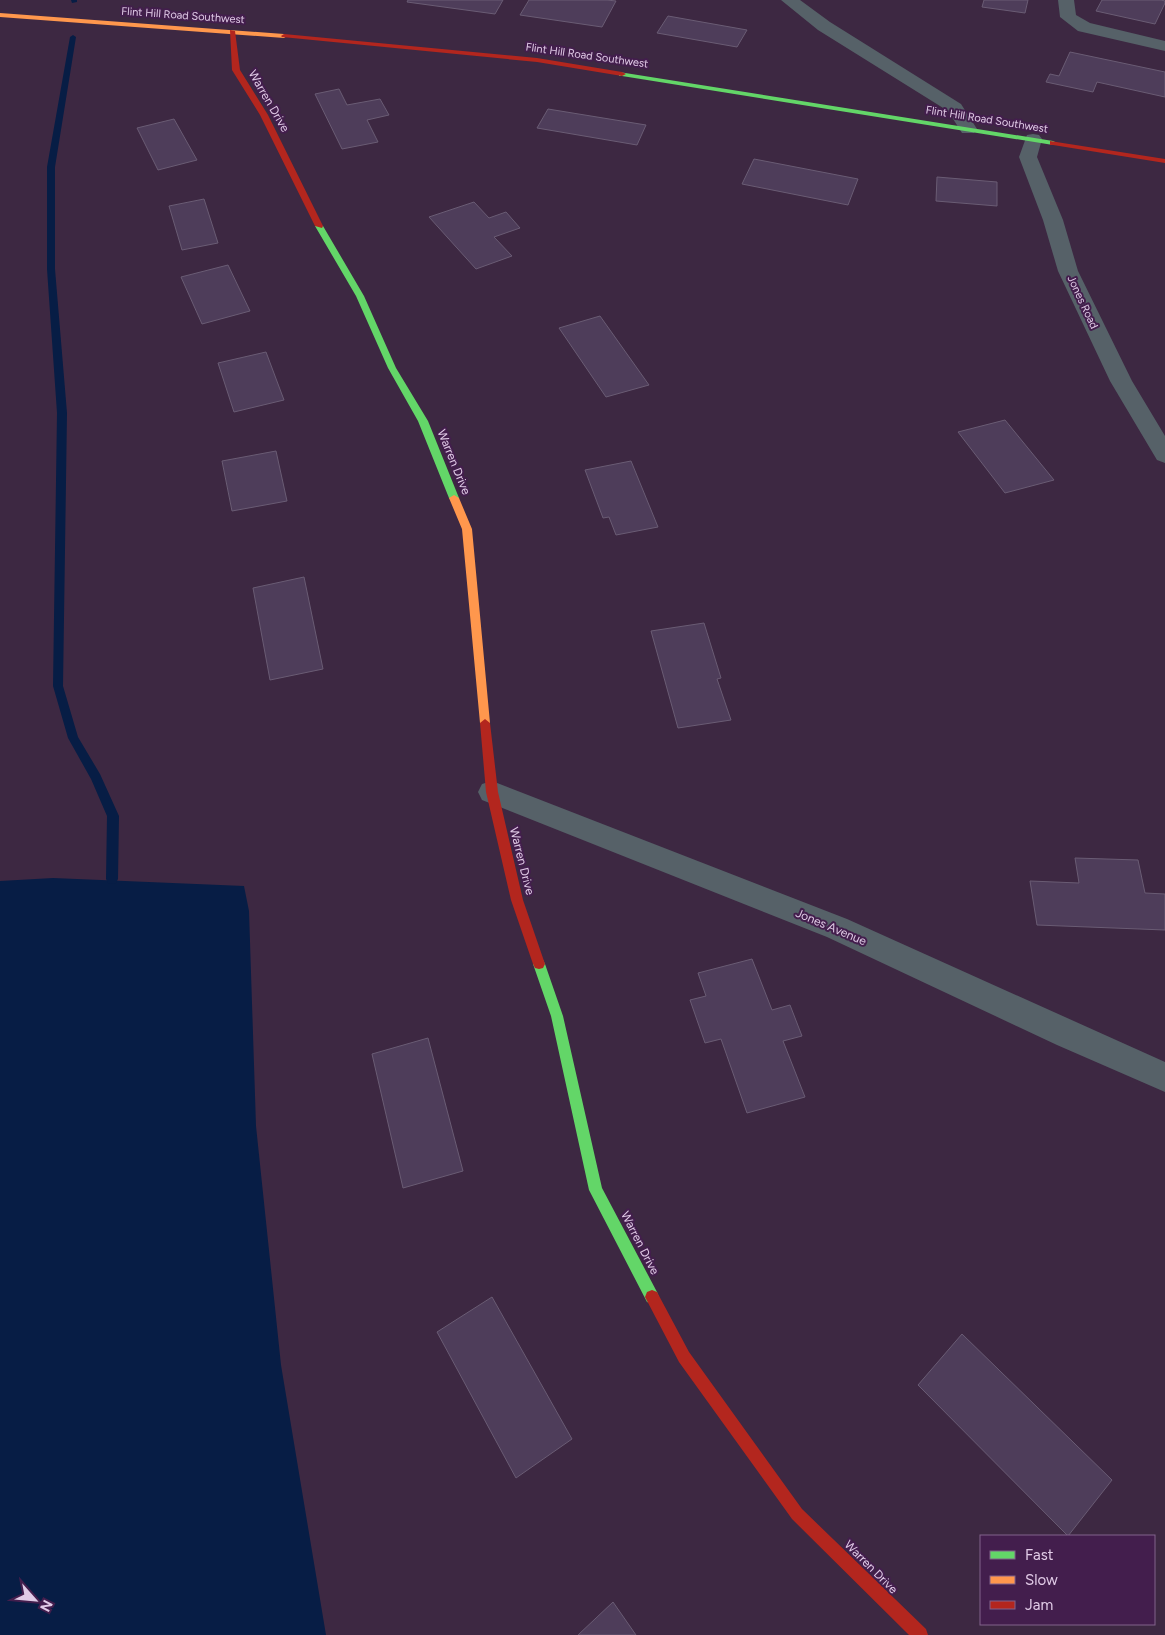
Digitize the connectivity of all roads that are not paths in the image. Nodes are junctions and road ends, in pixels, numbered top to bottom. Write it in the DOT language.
graph roads {
  1 [pos="790,0"];
  2 [pos="1066,0"];
  3 [pos="0,16"];
  4 [pos="232,31"];
  5 [pos="1165,46"];
  6 [pos="968,129"];
  7 [pos="1033,139"];
  8 [pos="1165,161"];
  9 [pos="1165,455"];
  10 [pos="492,792"];
  11 [pos="1165,1076"];
  12 [pos="920,1635"];
  1 -- 6 [label="street"];
  2 -- 5 [label="street"];
  3 -- 4 [label="street, Flint Hill Road Southwest"];
  4 -- 6 [label="street, Flint Hill Road Southwest"];
  4 -- 10 [label="street, Warren Drive"];
  6 -- 7 [label="street, Flint Hill Road Southwest"];
  7 -- 8 [label="street, Flint Hill Road Southwest"];
  7 -- 9 [label="street, Jones Road"];
  10 -- 11 [label="street, Jones Avenue"];
  10 -- 12 [label="street, Warren Drive"];
}
